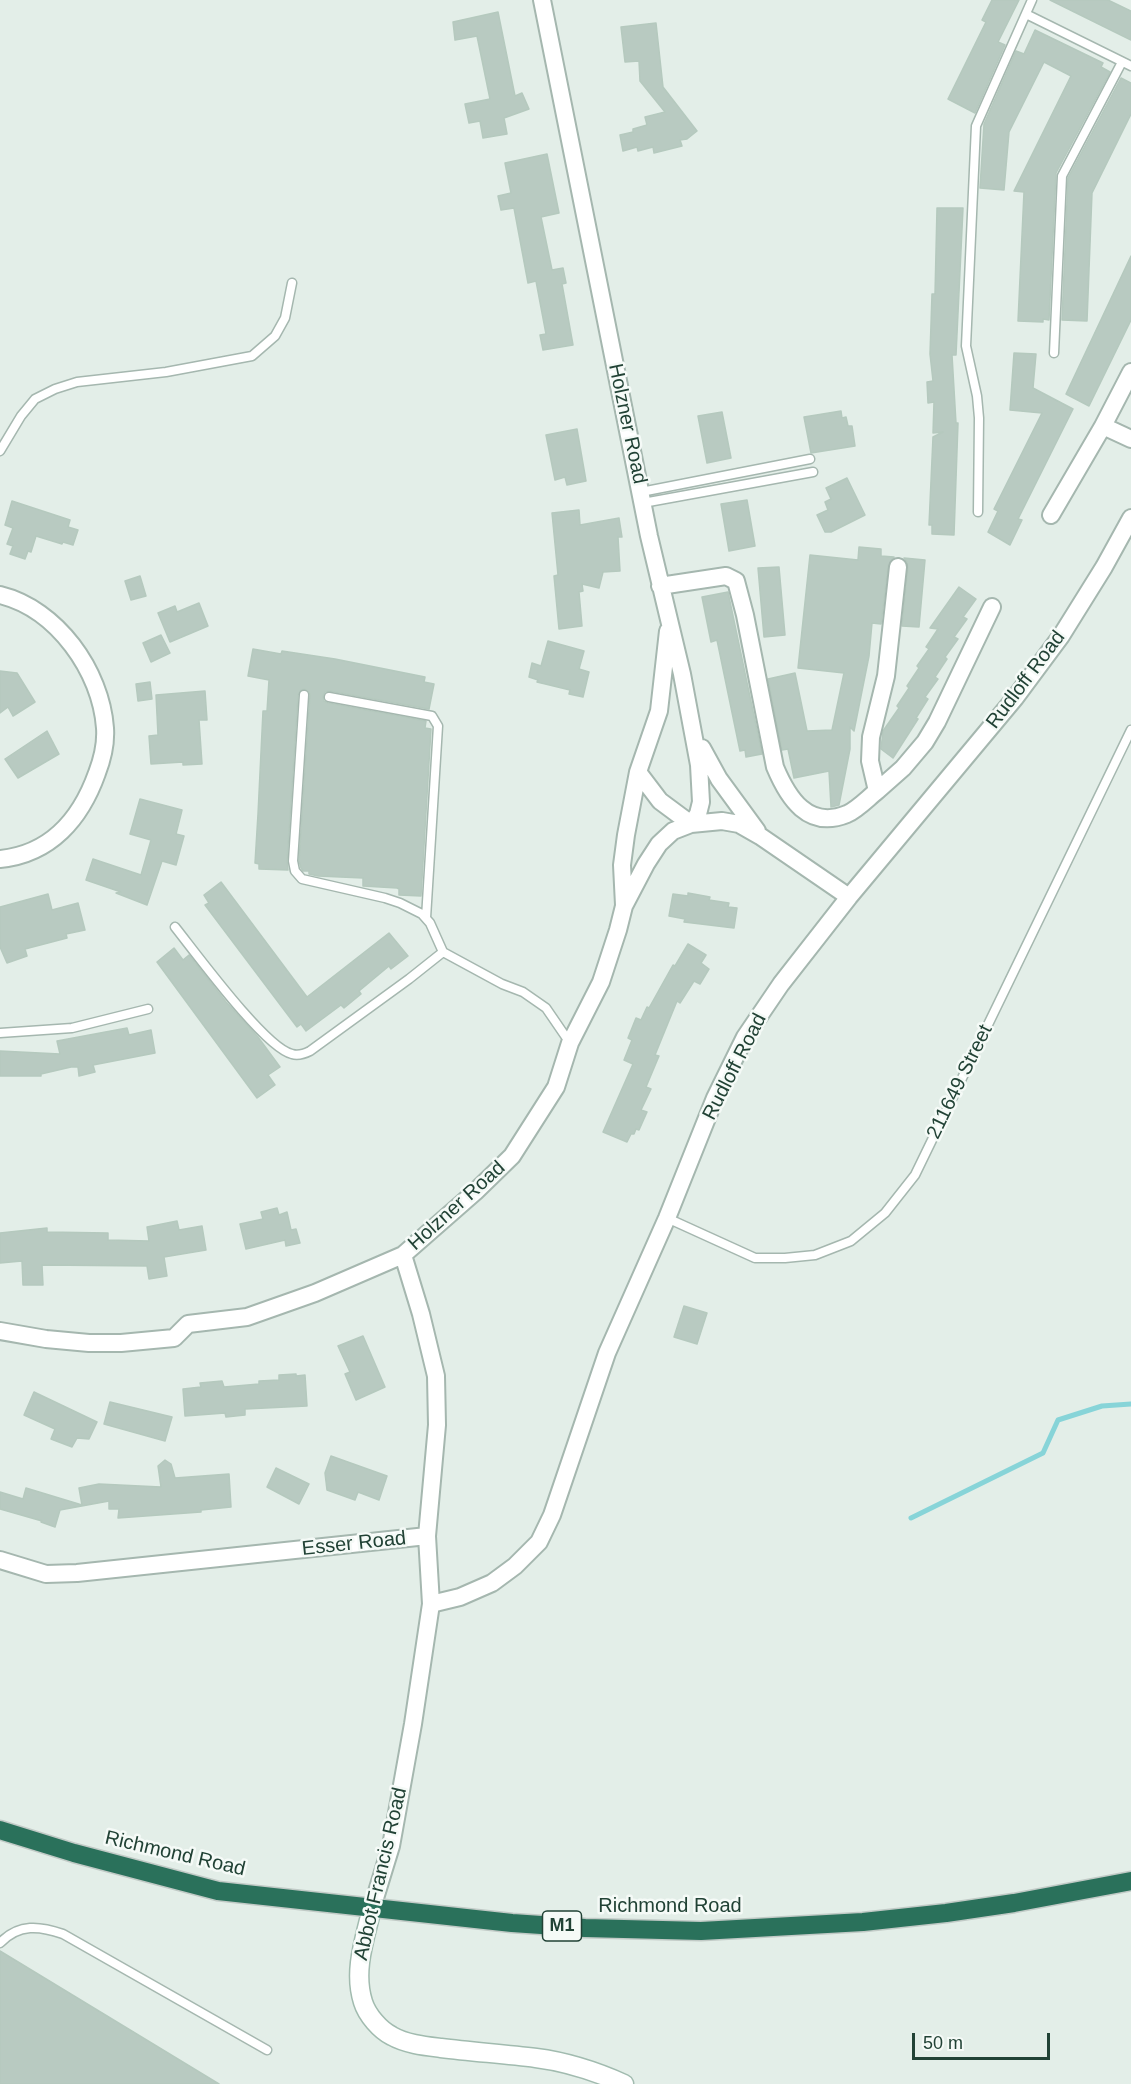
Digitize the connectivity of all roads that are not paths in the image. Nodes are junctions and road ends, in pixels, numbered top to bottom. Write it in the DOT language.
graph roads {
  1 [pos="542,0"];
  2 [pos="1032,0"];
  3 [pos="1026,14"];
  4 [pos="1122,62"];
  5 [pos="1131,66"];
  6 [pos="292,284"];
  7 [pos="1054,353"];
  8 [pos="1131,372"];
  9 [pos="1103,426"];
  10 [pos="1131,439"];
  11 [pos="0,451"];
  12 [pos="810,459"];
  13 [pos="813,472"];
  14 [pos="642,498"];
  15 [pos="978,512"];
  16 [pos="1051,515"];
  17 [pos="1131,519"];
  18 [pos="898,567"];
  19 [pos="660,586"];
  20 [pos="0,595"];
  21 [pos="992,607"];
  22 [pos="669,621"];
  23 [pos="304,695"];
  24 [pos="329,697"];
  25 [pos="692,725"];
  26 [pos="1131,730"];
  27 [pos="638,772"];
  28 [pos="877,790"];
  29 [pos="691,824"];
  30 [pos="760,836"];
  31 [pos="0,859"];
  32 [pos="849,897"];
  33 [pos="624,906"];
  34 [pos="426,918"];
  35 [pos="175,927"];
  36 [pos="443,952"];
  37 [pos="148,1009"];
  38 [pos="0,1033"];
  39 [pos="570,1043"];
  40 [pos="667,1218"];
  41 [pos="403,1255"];
  42 [pos="0,1331"];
  43 [pos="427,1536"];
  44 [pos="0,1560"];
  45 [pos="431,1604"];
  46 [pos="0,1830"];
  47 [pos="1131,1881"];
  48 [pos="372,1908"];
  49 [pos="0,1943"];
  50 [pos="267,2050"];
  51 [pos="624,2084"];
  1 -- 14 [label="street, Holzner Road"];
  2 -- 3 [label="lane"];
  3 -- 4 [label="lane"];
  3 -- 15 [label="lane"];
  4 -- 5 [label="lane"];
  4 -- 7 [label="lane"];
  6 -- 11 [label="lane"];
  8 -- 9 [label="street"];
  9 -- 10 [label="street"];
  9 -- 16 [label="street"];
  12 -- 14 [label="lane"];
  13 -- 14 [label="lane"];
  14 -- 19 [label="street, Holzner Road"];
  17 -- 32 [label="street, Rudloff Road"];
  18 -- 28 [label="street"];
  19 -- 22 [label="street, Holzner Road"];
  19 -- 28 [label="street"];
  20 -- 31 [label="street"];
  21 -- 28 [label="street"];
  22 -- 25 [label="street"];
  22 -- 27 [label="street, Holzner Road"];
  23 -- 34 [label="lane"];
  24 -- 34 [label="lane"];
  25 -- 29 [label="street"];
  25 -- 30 [label="street"];
  26 -- 40 [label="lane, 211649 Street"];
  27 -- 29 [label="street"];
  27 -- 33 [label="street, Holzner Road"];
  29 -- 30 [label="street, Holzner Road"];
  29 -- 33 [label="street, Holzner Road"];
  30 -- 32 [label="street, Holzner Road"];
  32 -- 40 [label="street, Rudloff Road"];
  33 -- 39 [label="street, Holzner Road"];
  34 -- 36 [label="lane"];
  35 -- 36 [label="lane"];
  36 -- 39 [label="lane"];
  37 -- 38 [label="lane"];
  39 -- 41 [label="street, Holzner Road"];
  40 -- 45 [label="street, Rudloff Road"];
  41 -- 42 [label="street, Holzner Road"];
  41 -- 43 [label="street, Esser Road"];
  43 -- 44 [label="street, Esser Road"];
  43 -- 45 [label="street, Abbot Francis Road"];
  45 -- 48 [label="street, Abbot Francis Road"];
  46 -- 48 [label="highway, Richmond Road / M1"];
  47 -- 48 [label="highway, Richmond Road / M1"];
  48 -- 51 [label="street, Abbot Francis Road"];
  49 -- 50 [label="lane"];
}
